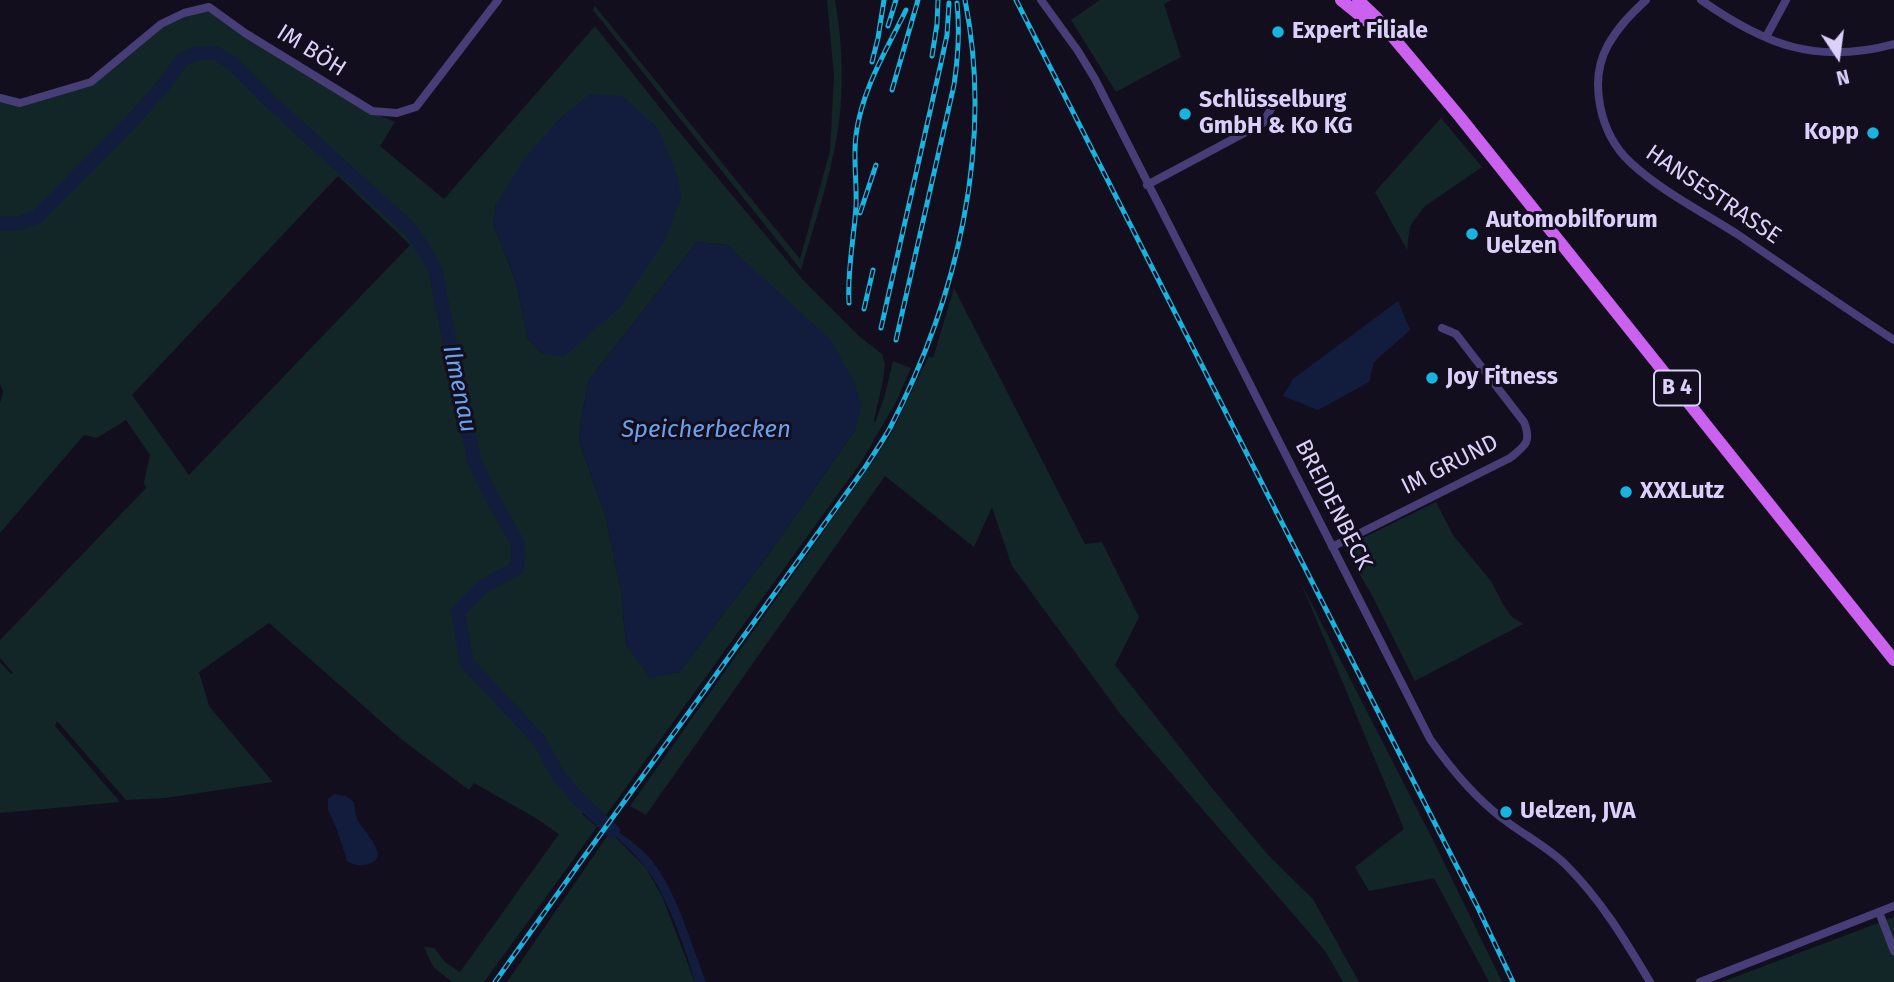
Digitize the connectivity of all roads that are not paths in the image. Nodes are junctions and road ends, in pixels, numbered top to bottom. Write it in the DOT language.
graph roads {
  1 [pos="498,0"];
  2 [pos="1041,0"];
  3 [pos="1341,0"];
  4 [pos="1358,0"];
  5 [pos="1646,0"];
  6 [pos="1701,0"];
  7 [pos="1786,0"];
  8 [pos="1766,37"];
  9 [pos="1395,42"];
  10 [pos="1894,44"];
  11 [pos="0,97"];
  12 [pos="1273,105"];
  13 [pos="1147,185"];
  14 [pos="1442,328"];
  15 [pos="1894,341"];
  16 [pos="1332,547"];
  17 [pos="1894,660"];
  18 [pos="1894,906"];
  19 [pos="1879,912"];
  20 [pos="1894,951"];
  21 [pos="1650,982"];
  22 [pos="1700,982"];
  1 -- 11 [label="street, IM BÖH"];
  2 -- 13 [label="street, BREIDENBECK"];
  3 -- 9 [label="main road, B 4"];
  4 -- 9 [label="main road, B 4"];
  5 -- 15 [label="street, HANSESTRASSE"];
  6 -- 8 [label="street"];
  7 -- 8 [label="street"];
  8 -- 10 [label="street"];
  9 -- 17 [label="main road, B 4"];
  12 -- 13 [label="street"];
  13 -- 16 [label="street, BREIDENBECK"];
  14 -- 16 [label="street, IM GRUND"];
  16 -- 21 [label="street, BREIDENBECK"];
  18 -- 19 [label="street"];
  19 -- 20 [label="street"];
  19 -- 22 [label="street"];
}
